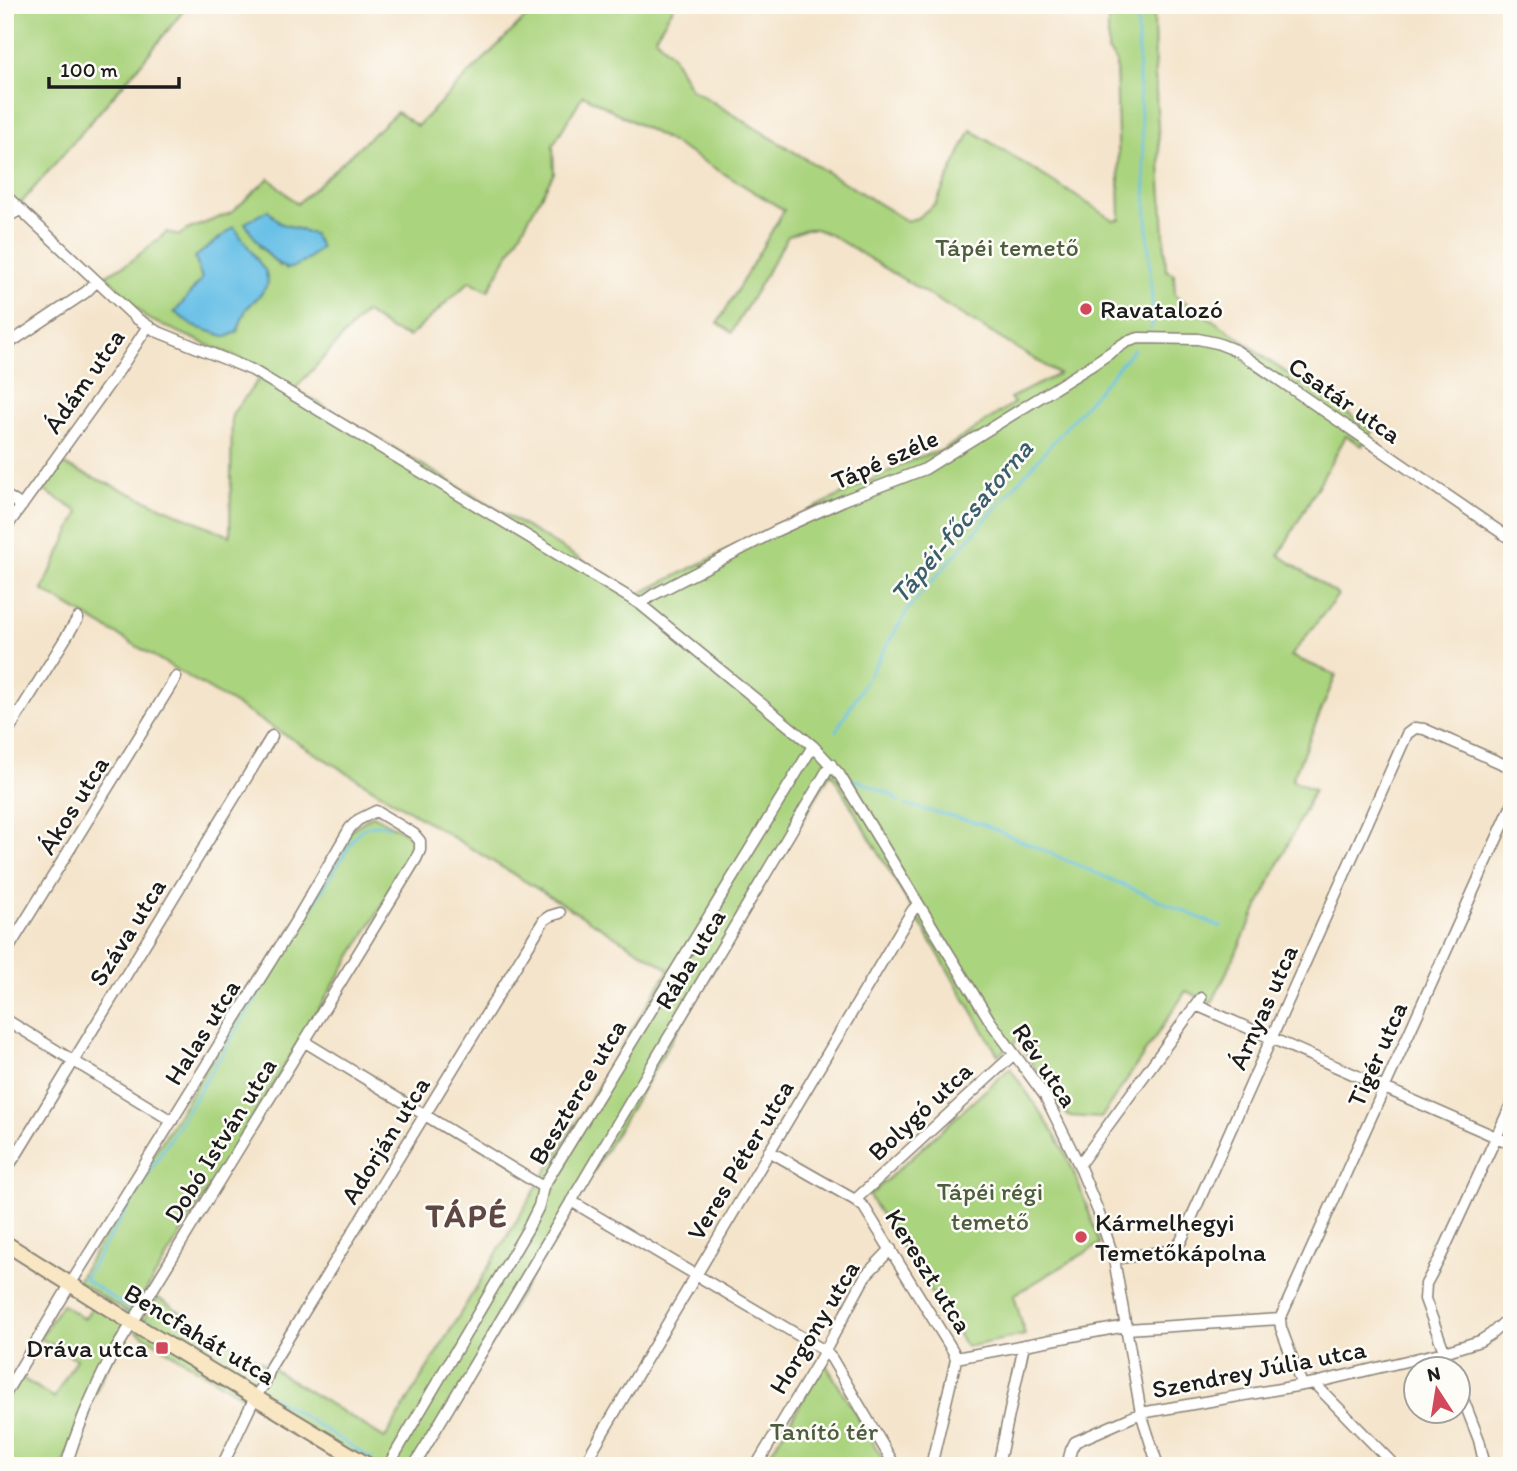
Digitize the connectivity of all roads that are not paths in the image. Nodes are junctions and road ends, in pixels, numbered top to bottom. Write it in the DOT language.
graph roads {
  1 [pos="5,195"];
  2 [pos="20,210"];
  3 [pos="5,218"];
  4 [pos="96,282"];
  5 [pos="148,326"];
  6 [pos="1139,338"];
  7 [pos="5,346"];
  8 [pos="5,495"];
  9 [pos="22,506"];
  10 [pos="5,529"];
  11 [pos="1512,540"];
  12 [pos="640,604"];
  13 [pos="78,618"];
  14 [pos="176,677"];
  15 [pos="5,736"];
  16 [pos="272,736"];
  17 [pos="813,746"];
  18 [pos="831,764"];
  19 [pos="1512,768"];
  20 [pos="1512,805"];
  21 [pos="420,841"];
  22 [pos="918,904"];
  23 [pos="560,913"];
  24 [pos="5,954"];
  25 [pos="5,1019"];
  26 [pos="1272,1038"];
  27 [pos="305,1042"];
  28 [pos="1014,1054"];
  29 [pos="72,1061"];
  30 [pos="1385,1089"];
  31 [pos="1512,1103"];
  32 [pos="425,1116"];
  33 [pos="172,1121"];
  34 [pos="1496,1137"];
  35 [pos="5,1144"];
  36 [pos="1512,1144"];
  37 [pos="769,1151"];
  38 [pos="18,1152"];
  39 [pos="1079,1165"];
  40 [pos="5,1171"];
  41 [pos="543,1187"];
  42 [pos="855,1200"];
  43 [pos="571,1201"];
  44 [pos="5,1243"];
  45 [pos="891,1249"];
  46 [pos="1114,1259"];
  47 [pos="696,1275"];
  48 [pos="71,1283"];
  49 [pos="1512,1315"];
  50 [pos="1280,1319"];
  51 [pos="132,1322"];
  52 [pos="1126,1328"];
  53 [pos="1024,1345"];
  54 [pos="825,1351"];
  55 [pos="1444,1352"];
  56 [pos="1446,1356"];
  57 [pos="956,1358"];
  58 [pos="1314,1383"];
  59 [pos="1303,1385"];
  60 [pos="5,1394"];
  61 [pos="256,1397"];
  62 [pos="1141,1413"];
  63 [pos="1472,1422"];
  64 [pos="66,1466"];
  65 [pos="222,1466"];
  66 [pos="369,1466"];
  67 [pos="387,1466"];
  68 [pos="414,1466"];
  69 [pos="583,1466"];
  70 [pos="756,1466"];
  71 [pos="894,1466"];
  72 [pos="931,1466"];
  73 [pos="998,1466"];
  74 [pos="1068,1466"];
  75 [pos="1158,1466"];
  76 [pos="1395,1466"];
  77 [pos="1485,1466"];
  1 -- 2 [label="street"];
  2 -- 3 [label="street"];
  2 -- 4 [label="street, Rév utca"];
  4 -- 5 [label="street, Rév utca"];
  4 -- 7 [label="street"];
  5 -- 9 [label="street, Ádám utca"];
  5 -- 12 [label="street, Rév utca"];
  6 -- 11 [label="street, Csatár utca"];
  6 -- 12 [label="street, Tápé széle"];
  8 -- 9 [label="street"];
  9 -- 10 [label="street, Ádám utca"];
  12 -- 17 [label="street, Rév utca"];
  13 -- 15 [label="street"];
  14 -- 24 [label="street, Ákos utca"];
  16 -- 29 [label="street, Száva utca"];
  17 -- 18 [label="street, Rév utca"];
  17 -- 41 [label="street, Beszterce utca"];
  18 -- 22 [label="street, Rév utca"];
  18 -- 43 [label="street, Rába utca"];
  19 -- 26 [label="street, Árnyas utca"];
  20 -- 30 [label="street, Tigér utca"];
  21 -- 27 [label="street, Dobó István utca"];
  21 -- 33 [label="street, Halas utca"];
  22 -- 28 [label="street, Rév utca"];
  22 -- 37 [label="street, Veres Péter utca"];
  23 -- 32 [label="street, Adorján utca"];
  25 -- 29 [label="street"];
  26 -- 30 [label="street"];
  26 -- 39 [label="street"];
  26 -- 46 [label="street, Árnyas utca"];
  27 -- 32 [label="street"];
  27 -- 51 [label="street, Dobó István utca"];
  28 -- 39 [label="street, Rév utca"];
  28 -- 42 [label="street, Bolygó utca"];
  29 -- 33 [label="street"];
  29 -- 38 [label="street, Száva utca"];
  30 -- 34 [label="street"];
  30 -- 50 [label="street, Tigér utca"];
  31 -- 34 [label="street"];
  32 -- 41 [label="street"];
  32 -- 61 [label="street, Adorján utca"];
  33 -- 48 [label="street, Halas utca"];
  34 -- 36 [label="street"];
  34 -- 55 [label="street"];
  35 -- 38 [label="street"];
  37 -- 42 [label="street, Kereszt utca"];
  37 -- 47 [label="street, Veres Péter utca"];
  38 -- 40 [label="street, Száva utca"];
  39 -- 46 [label="street, Rév utca"];
  41 -- 67 [label="street, Beszterce utca"];
  42 -- 45 [label="street, Kereszt utca"];
  43 -- 47 [label="street"];
  43 -- 68 [label="street, Rába utca"];
  44 -- 48 [label="street, Bencfahát utca"];
  45 -- 54 [label="street, Horgony utca"];
  45 -- 57 [label="street, Kereszt utca"];
  46 -- 52 [label="street, Rév utca"];
  47 -- 54 [label="street"];
  47 -- 69 [label="street, Veres Péter utca"];
  48 -- 51 [label="street, Bencfahát utca"];
  48 -- 60 [label="street"];
  49 -- 55 [label="street, Szendrey Júlia utca"];
  50 -- 52 [label="street"];
  50 -- 59 [label="street"];
  51 -- 61 [label="street, Bencfahát utca"];
  51 -- 64 [label="street, Dobó István utca"];
  52 -- 53 [label="street"];
  52 -- 62 [label="street, Rév utca"];
  53 -- 57 [label="street"];
  53 -- 73 [label="street"];
  54 -- 70 [label="street, Horgony utca"];
  54 -- 71 [label="street"];
  55 -- 56 [label="street"];
  55 -- 58 [label="street, Szendrey Júlia utca"];
  57 -- 72 [label="street, Kereszt utca"];
  58 -- 59 [label="street, Szendrey Júlia utca"];
  58 -- 76 [label="street"];
  59 -- 62 [label="street, Szendrey Júlia utca"];
  61 -- 65 [label="street, Adorján utca"];
  61 -- 66 [label="street, Bencfahát utca"];
  62 -- 74 [label="street, Szendrey Júlia utca"];
  62 -- 75 [label="street, Rév utca"];
  63 -- 77 [label="street"];
}
